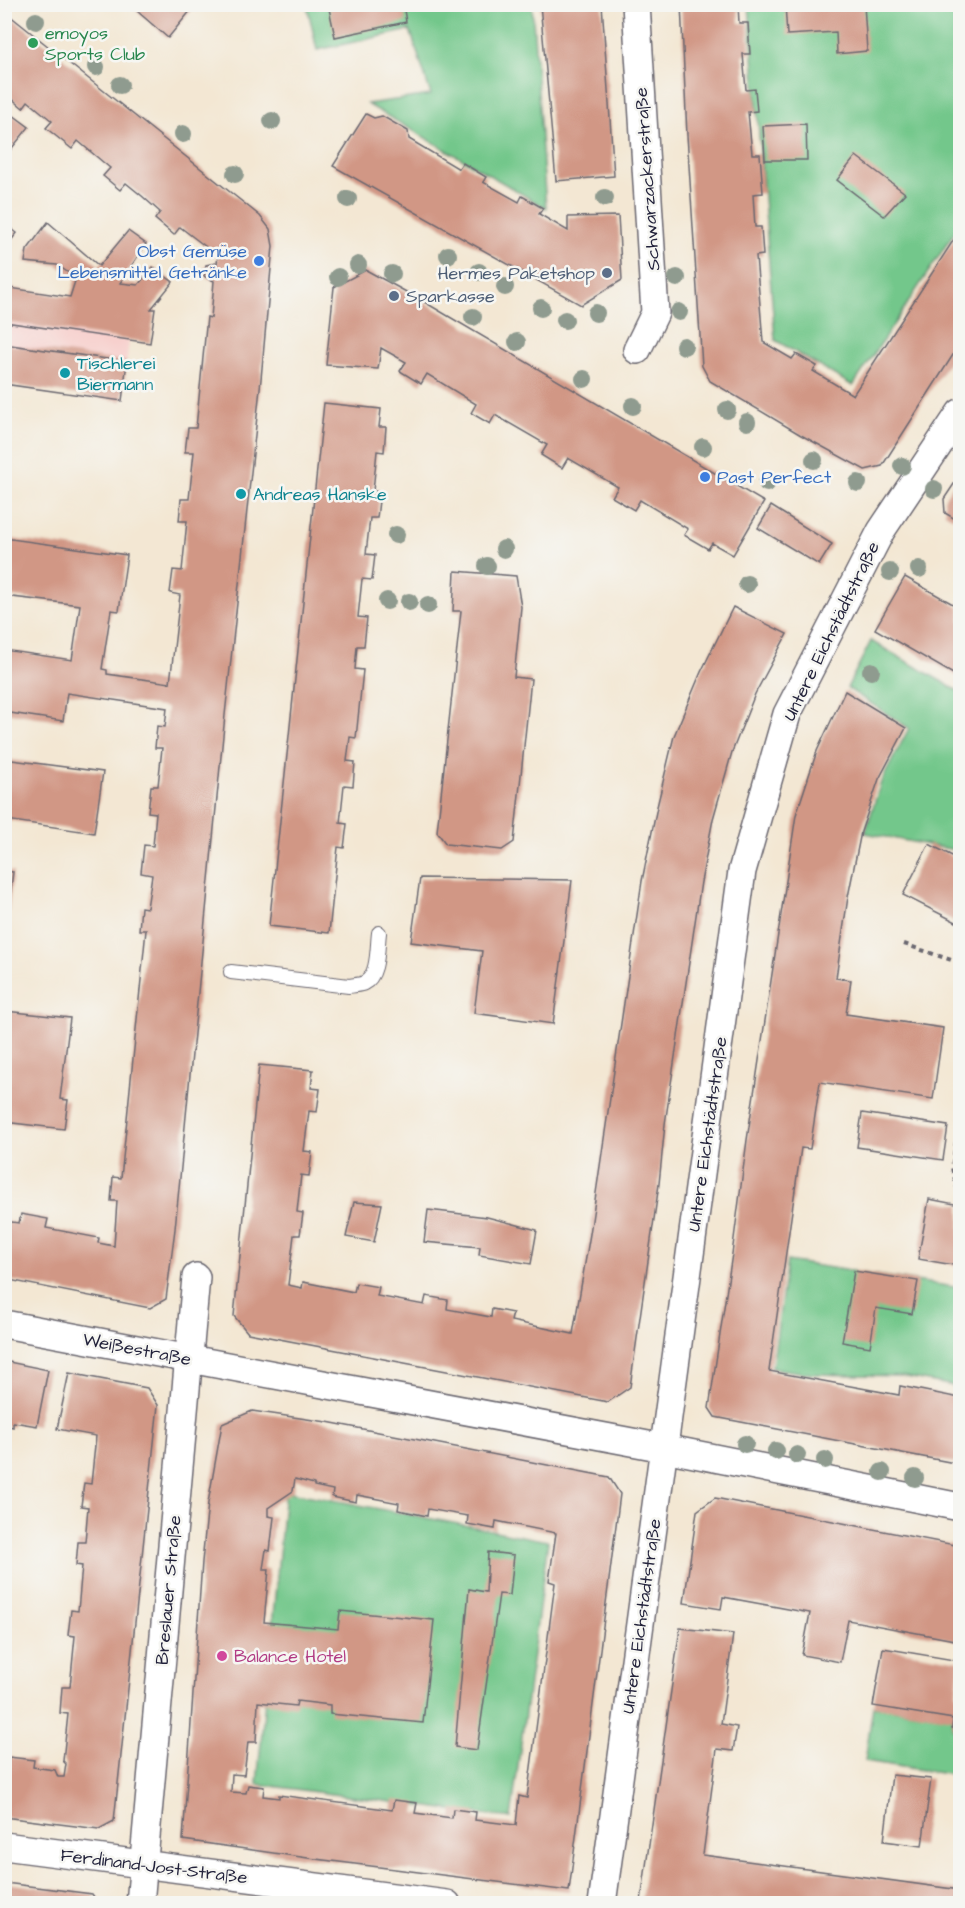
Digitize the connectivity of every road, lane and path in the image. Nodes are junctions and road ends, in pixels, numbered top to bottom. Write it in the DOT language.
graph roads {
  1 [pos="636,4"];
  2 [pos="637,350"];
  3 [pos="960,413"];
  4 [pos="379,933"];
  5 [pos="904,944"];
  6 [pos="960,963"];
  7 [pos="231,972"];
  8 [pos="960,1115"];
  9 [pos="960,1200"];
  10 [pos="196,1276"];
  11 [pos="4,1324"];
  12 [pos="189,1358"];
  13 [pos="664,1448"];
  14 [pos="960,1507"];
  15 [pos="4,1846"];
  16 [pos="144,1865"];
  17 [pos="140,1904"];
  18 [pos="447,1904"];
  19 [pos="602,1904"];
  1 -- 2 [label="street, Schwarzackerstraße"];
  3 -- 13 [label="street, Untere Eichstädtstraße"];
  4 -- 7 [label="lane"];
  5 -- 6 [label="path"];
  8 -- 9 [label="path"];
  10 -- 12 [label="street, Breslauer Straße"];
  11 -- 12 [label="street, Weißestraße"];
  12 -- 13 [label="street, Weißestraße"];
  12 -- 16 [label="street, Breslauer Straße"];
  13 -- 14 [label="street, Weißestraße"];
  13 -- 19 [label="street, Untere Eichstädtstraße"];
  15 -- 16 [label="street, Ferdinand-Jost-Straße"];
  16 -- 17 [label="street, Breslauer Straße"];
  16 -- 18 [label="street, Ferdinand-Jost-Straße"];
}
